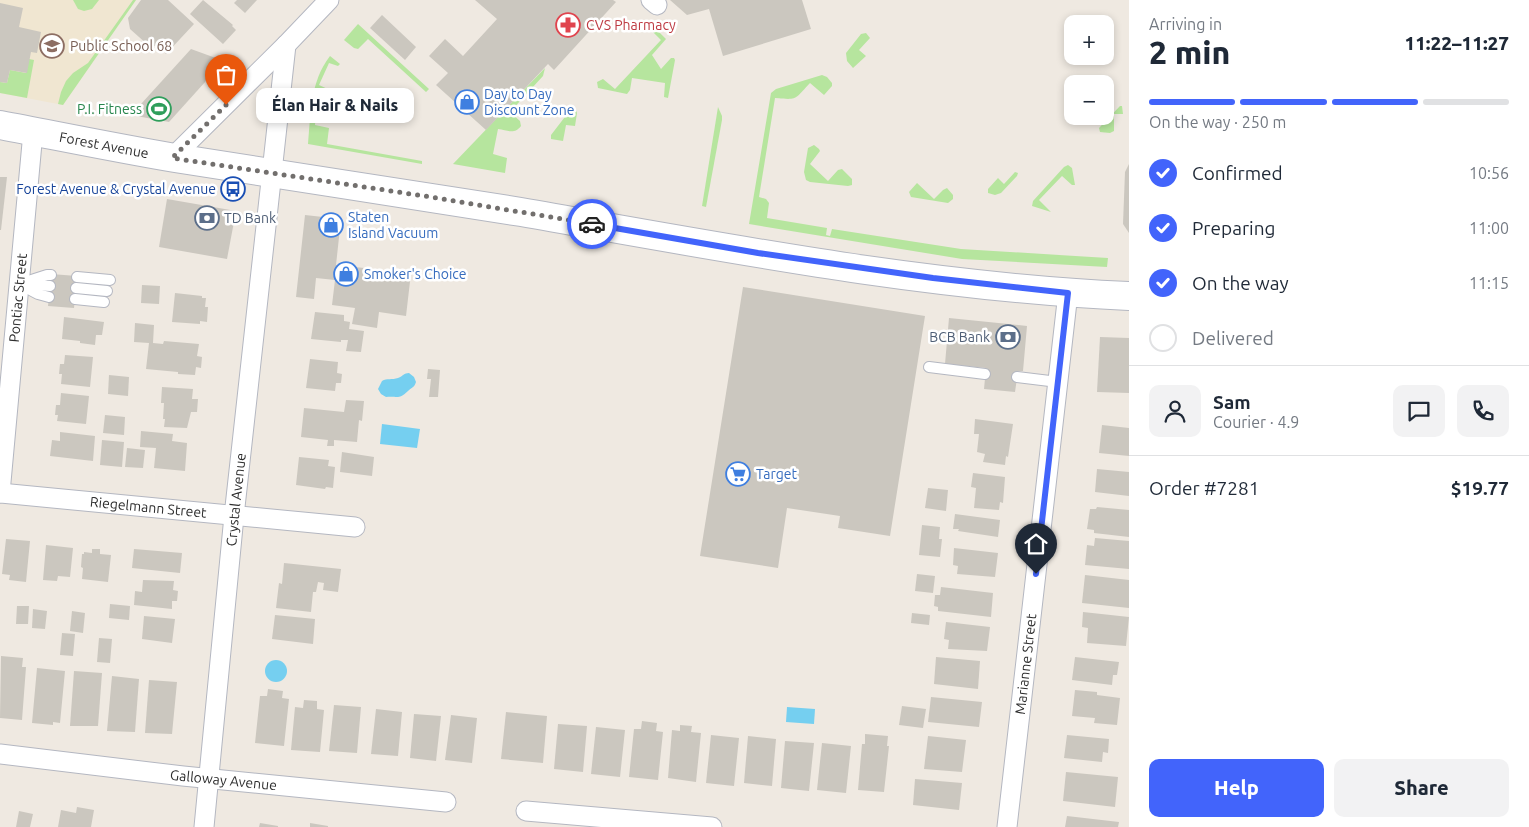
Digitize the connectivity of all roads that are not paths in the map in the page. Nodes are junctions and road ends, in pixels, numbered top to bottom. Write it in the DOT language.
graph roads {
  1 [pos="329,0"];
  2 [pos="286,45"];
  3 [pos="0,125"];
  4 [pos="33,132"];
  5 [pos="172,158"];
  6 [pos="273,174"];
  7 [pos="51,275"];
  8 [pos="110,280"];
  9 [pos="19,284"];
  10 [pos="107,291"];
  11 [pos="49,292"];
  12 [pos="1068,293"];
  13 [pos="1129,296"];
  14 [pos="75,300"];
  15 [pos="104,302"];
  16 [pos="929,367"];
  17 [pos="985,374"];
  18 [pos="1017,377"];
  19 [pos="1058,382"];
  20 [pos="0,493"];
  21 [pos="234,516"];
  22 [pos="355,527"];
  23 [pos="0,754"];
  24 [pos="209,779"];
  25 [pos="446,802"];
  26 [pos="526,811"];
  27 [pos="204,827"];
  28 [pos="712,827"];
  29 [pos="1007,827"];
  1 -- 2 [label="street"];
  2 -- 5 [label="street"];
  2 -- 6 [label="street, Crystal Avenue"];
  3 -- 4 [label="main road, Forest Avenue"];
  4 -- 5 [label="main road, Forest Avenue"];
  4 -- 9 [label="street, Pontiac Street"];
  5 -- 6 [label="main road, Forest Avenue"];
  6 -- 12 [label="main road, Forest Avenue"];
  6 -- 21 [label="street, Crystal Avenue"];
  7 -- 9 [label="lane"];
  8 -- 10 [label="lane"];
  9 -- 11 [label="lane"];
  9 -- 20 [label="street, Pontiac Street"];
  12 -- 13 [label="main road, Forest Avenue"];
  12 -- 19 [label="street, Marianne Street"];
  14 -- 15 [label="lane"];
  16 -- 17 [label="lane"];
  18 -- 19 [label="lane"];
  19 -- 29 [label="street, Marianne Street"];
  20 -- 21 [label="street, Riegelmann Street"];
  21 -- 22 [label="street, Riegelmann Street"];
  21 -- 24 [label="street, Crystal Avenue"];
  23 -- 24 [label="street, Galloway Avenue"];
  24 -- 25 [label="street, Galloway Avenue"];
  24 -- 27 [label="street, Crystal Avenue"];
  26 -- 28 [label="street"];
}
